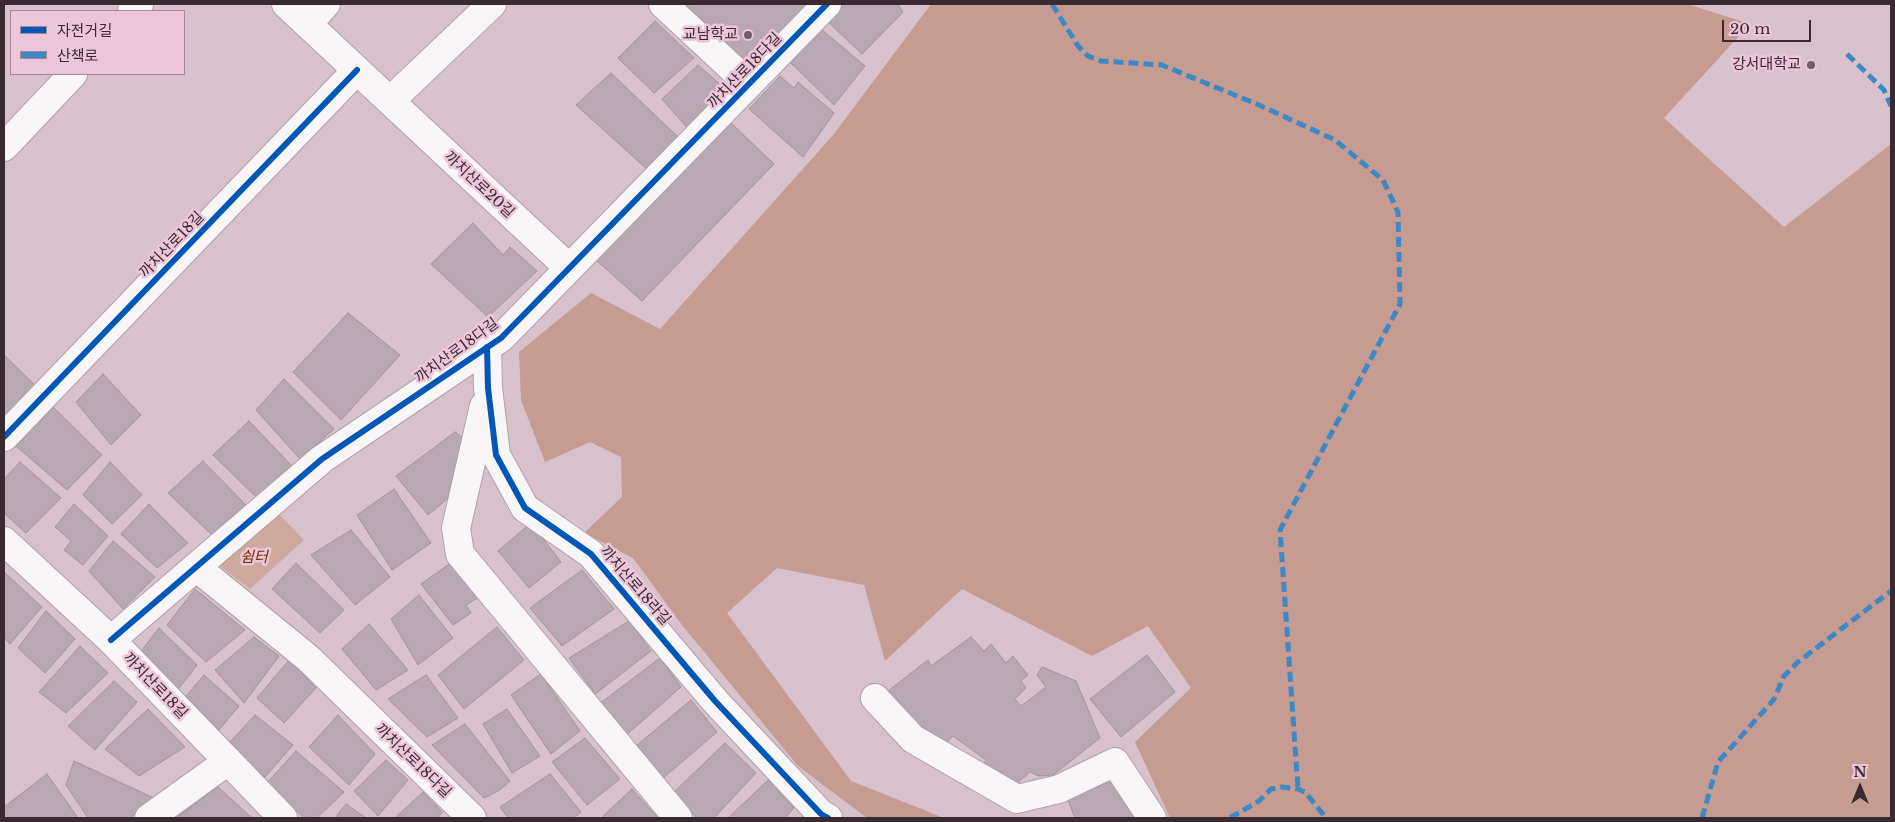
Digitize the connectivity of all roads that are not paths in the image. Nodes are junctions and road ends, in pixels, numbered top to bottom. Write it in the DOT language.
graph roads {
  1 [pos="286,4"];
  2 [pos="326,4"];
  3 [pos="492,4"];
  4 [pos="662,4"];
  5 [pos="827,4"];
  6 [pos="308,24"];
  7 [pos="357,70"];
  8 [pos="72,75"];
  9 [pos="749,84"];
  10 [pos="390,101"];
  11 [pos="4,147"];
  12 [pos="569,268"];
  13 [pos="487,347"];
  14 [pos="488,388"];
  15 [pos="4,437"];
  16 [pos="7,553"];
  17 [pos="196,567"];
  18 [pos="111,640"];
  19 [pos="875,698"];
  20 [pos="228,761"];
  21 [pos="149,818"];
  22 [pos="284,818"];
  23 [pos="472,818"];
  24 [pos="678,818"];
  25 [pos="828,818"];
  26 [pos="1152,818"];
  1 -- 6 [label="street, 까치산로20길"];
  2 -- 6 [label="street"];
  3 -- 10 [label="street"];
  4 -- 9 [label="street"];
  5 -- 9 [label="street, 까치산로18다길"];
  6 -- 7 [label="street, 까치산로20길"];
  7 -- 10 [label="street, 까치산로20길"];
  7 -- 15 [label="street, 까치산로18길"];
  8 -- 11 [label="street"];
  9 -- 12 [label="street, 까치산로18다길"];
  10 -- 12 [label="street, 까치산로20길"];
  12 -- 13 [label="street, 까치산로18다길"];
  13 -- 14 [label="street, 까치산로18라길"];
  13 -- 17 [label="street, 까치산로18다길"];
  14 -- 24 [label="street, 까치산로18라길"];
  14 -- 25 [label="street, 까치산로18라길"];
  16 -- 18 [label="street, 까치산로18길"];
  17 -- 18 [label="street, 까치산로18다길"];
  17 -- 23 [label="street, 까치산로18다길"];
  18 -- 20 [label="street, 까치산로18길"];
  19 -- 26 [label="street"];
  20 -- 21 [label="street"];
  20 -- 22 [label="street, 까치산로18길"];
}
